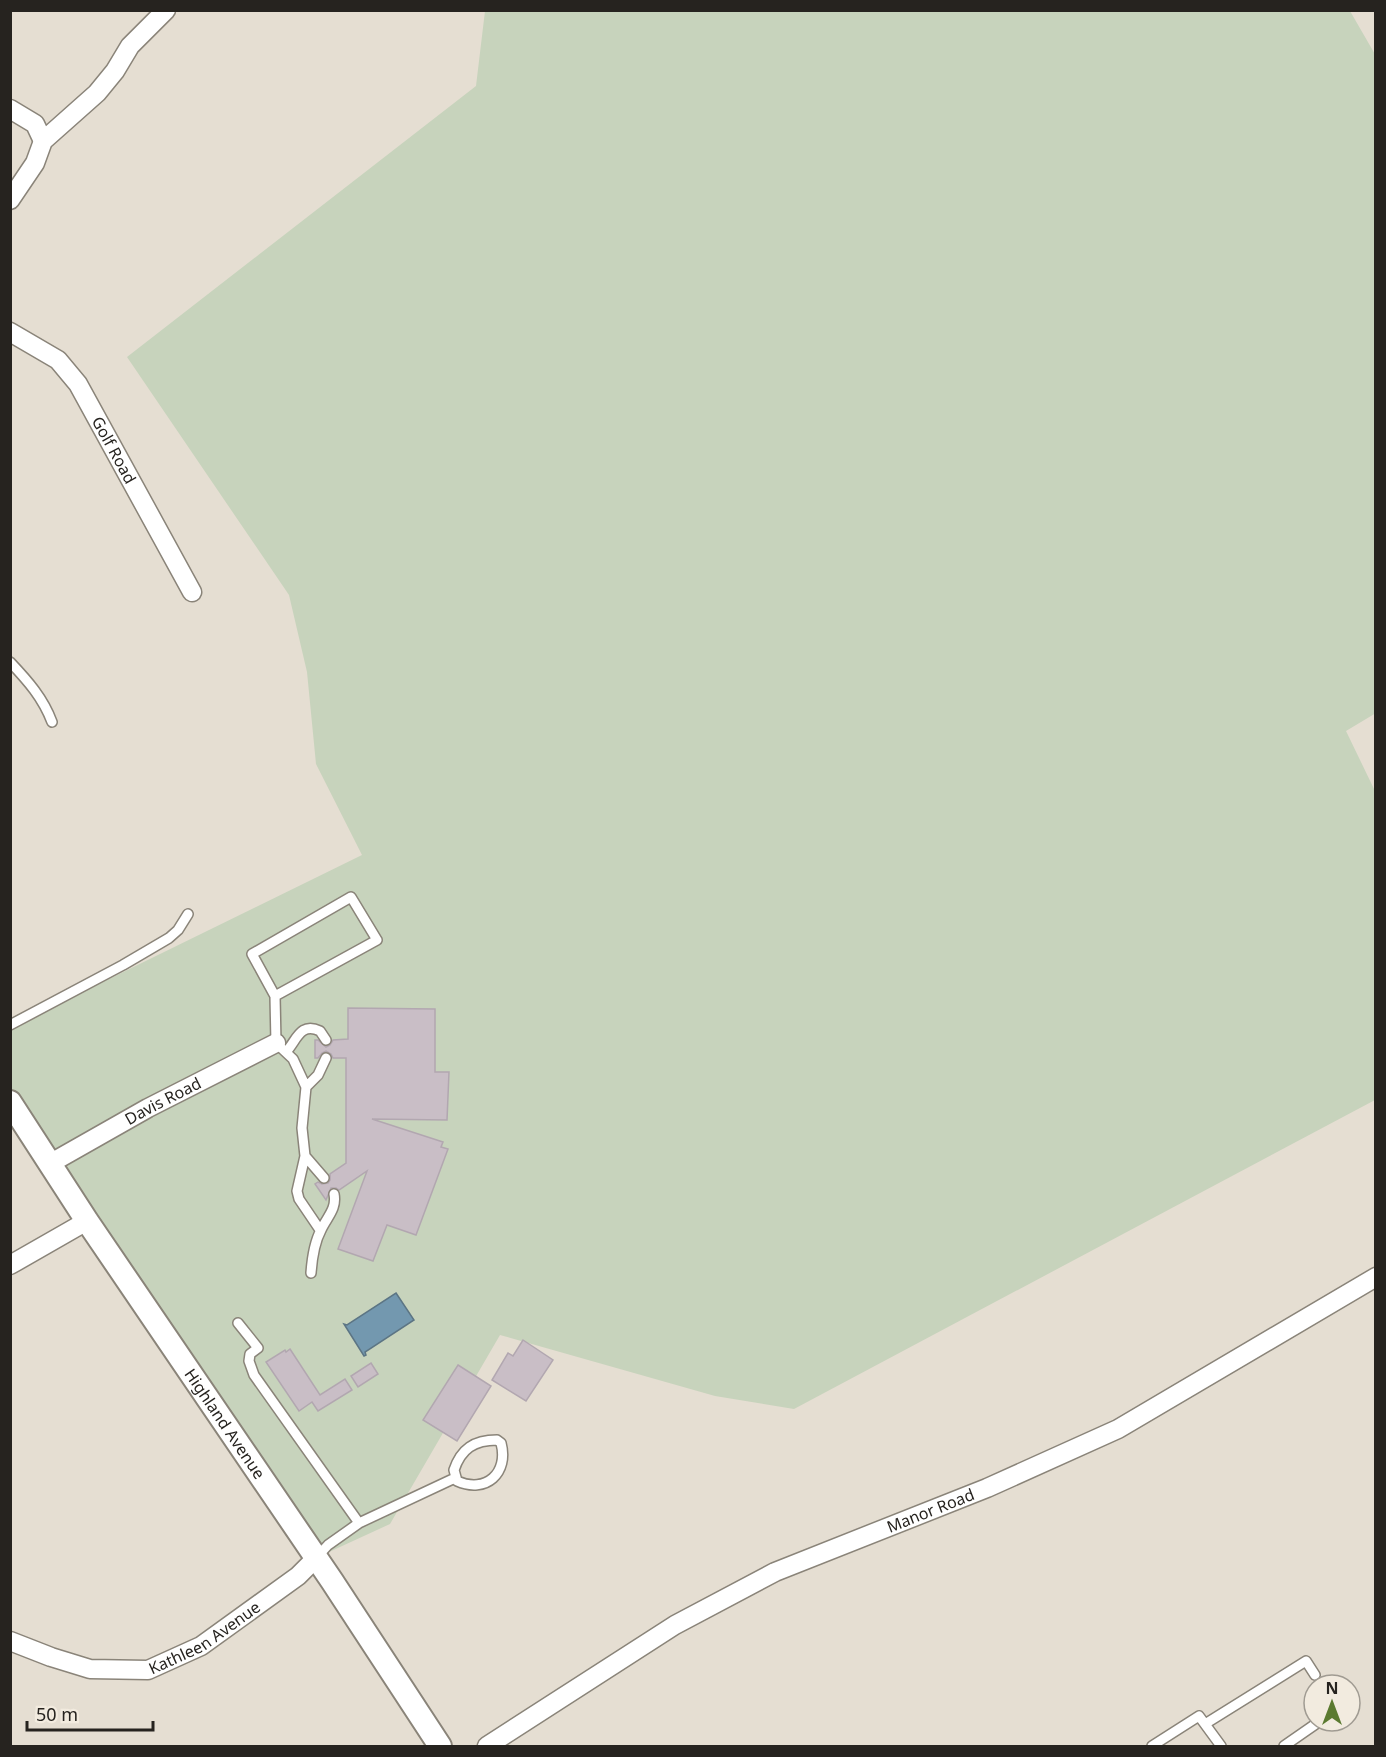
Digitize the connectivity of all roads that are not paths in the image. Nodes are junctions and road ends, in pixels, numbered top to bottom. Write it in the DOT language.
graph roads {
  1 [pos="166,10"];
  2 [pos="10,109"];
  3 [pos="44,141"];
  4 [pos="10,200"];
  5 [pos="15,340"];
  6 [pos="192,592"];
  7 [pos="10,662"];
  8 [pos="52,722"];
  9 [pos="188,914"];
  10 [pos="275,996"];
  11 [pos="10,1025"];
  12 [pos="326,1040"];
  13 [pos="281,1047"];
  14 [pos="326,1058"];
  15 [pos="306,1087"];
  16 [pos="10,1102"];
  17 [pos="305,1156"];
  18 [pos="51,1163"];
  19 [pos="324,1178"];
  20 [pos="334,1194"];
  21 [pos="87,1221"];
  22 [pos="320,1230"];
  23 [pos="10,1265"];
  24 [pos="311,1273"];
  25 [pos="1376,1276"];
  26 [pos="238,1323"];
  27 [pos="454,1478"];
  28 [pos="359,1522"];
  29 [pos="316,1558"];
  30 [pos="10,1641"];
  31 [pos="1314,1673"];
  32 [pos="1205,1724"];
  33 [pos="1303,1733"];
  34 [pos="440,1746"];
  35 [pos="487,1746"];
  36 [pos="1152,1746"];
  37 [pos="1221,1746"];
  38 [pos="1284,1746"];
  1 -- 3 [label="street"];
  2 -- 3 [label="street"];
  3 -- 4 [label="street"];
  5 -- 6 [label="street, Golf Road"];
  7 -- 8 [label="lane"];
  9 -- 11 [label="lane"];
  10 -- 10 [label="lane"];
  10 -- 13 [label="lane"];
  12 -- 13 [label="lane"];
  13 -- 15 [label="lane"];
  13 -- 18 [label="street, Davis Road"];
  14 -- 15 [label="lane"];
  15 -- 17 [label="lane"];
  16 -- 18 [label="street, Highland Avenue"];
  17 -- 19 [label="lane"];
  17 -- 22 [label="lane"];
  18 -- 21 [label="street, Highland Avenue"];
  20 -- 22 [label="lane"];
  21 -- 23 [label="street"];
  21 -- 29 [label="street, Highland Avenue"];
  22 -- 24 [label="lane"];
  25 -- 35 [label="street, Manor Road"];
  26 -- 28 [label="lane"];
  27 -- 27 [label="lane"];
  27 -- 28 [label="lane"];
  28 -- 29 [label="lane"];
  29 -- 30 [label="street, Kathleen Avenue"];
  29 -- 34 [label="street, Highland Avenue"];
  31 -- 32 [label="lane"];
  32 -- 36 [label="lane"];
  32 -- 37 [label="lane"];
  33 -- 38 [label="lane"];
}
